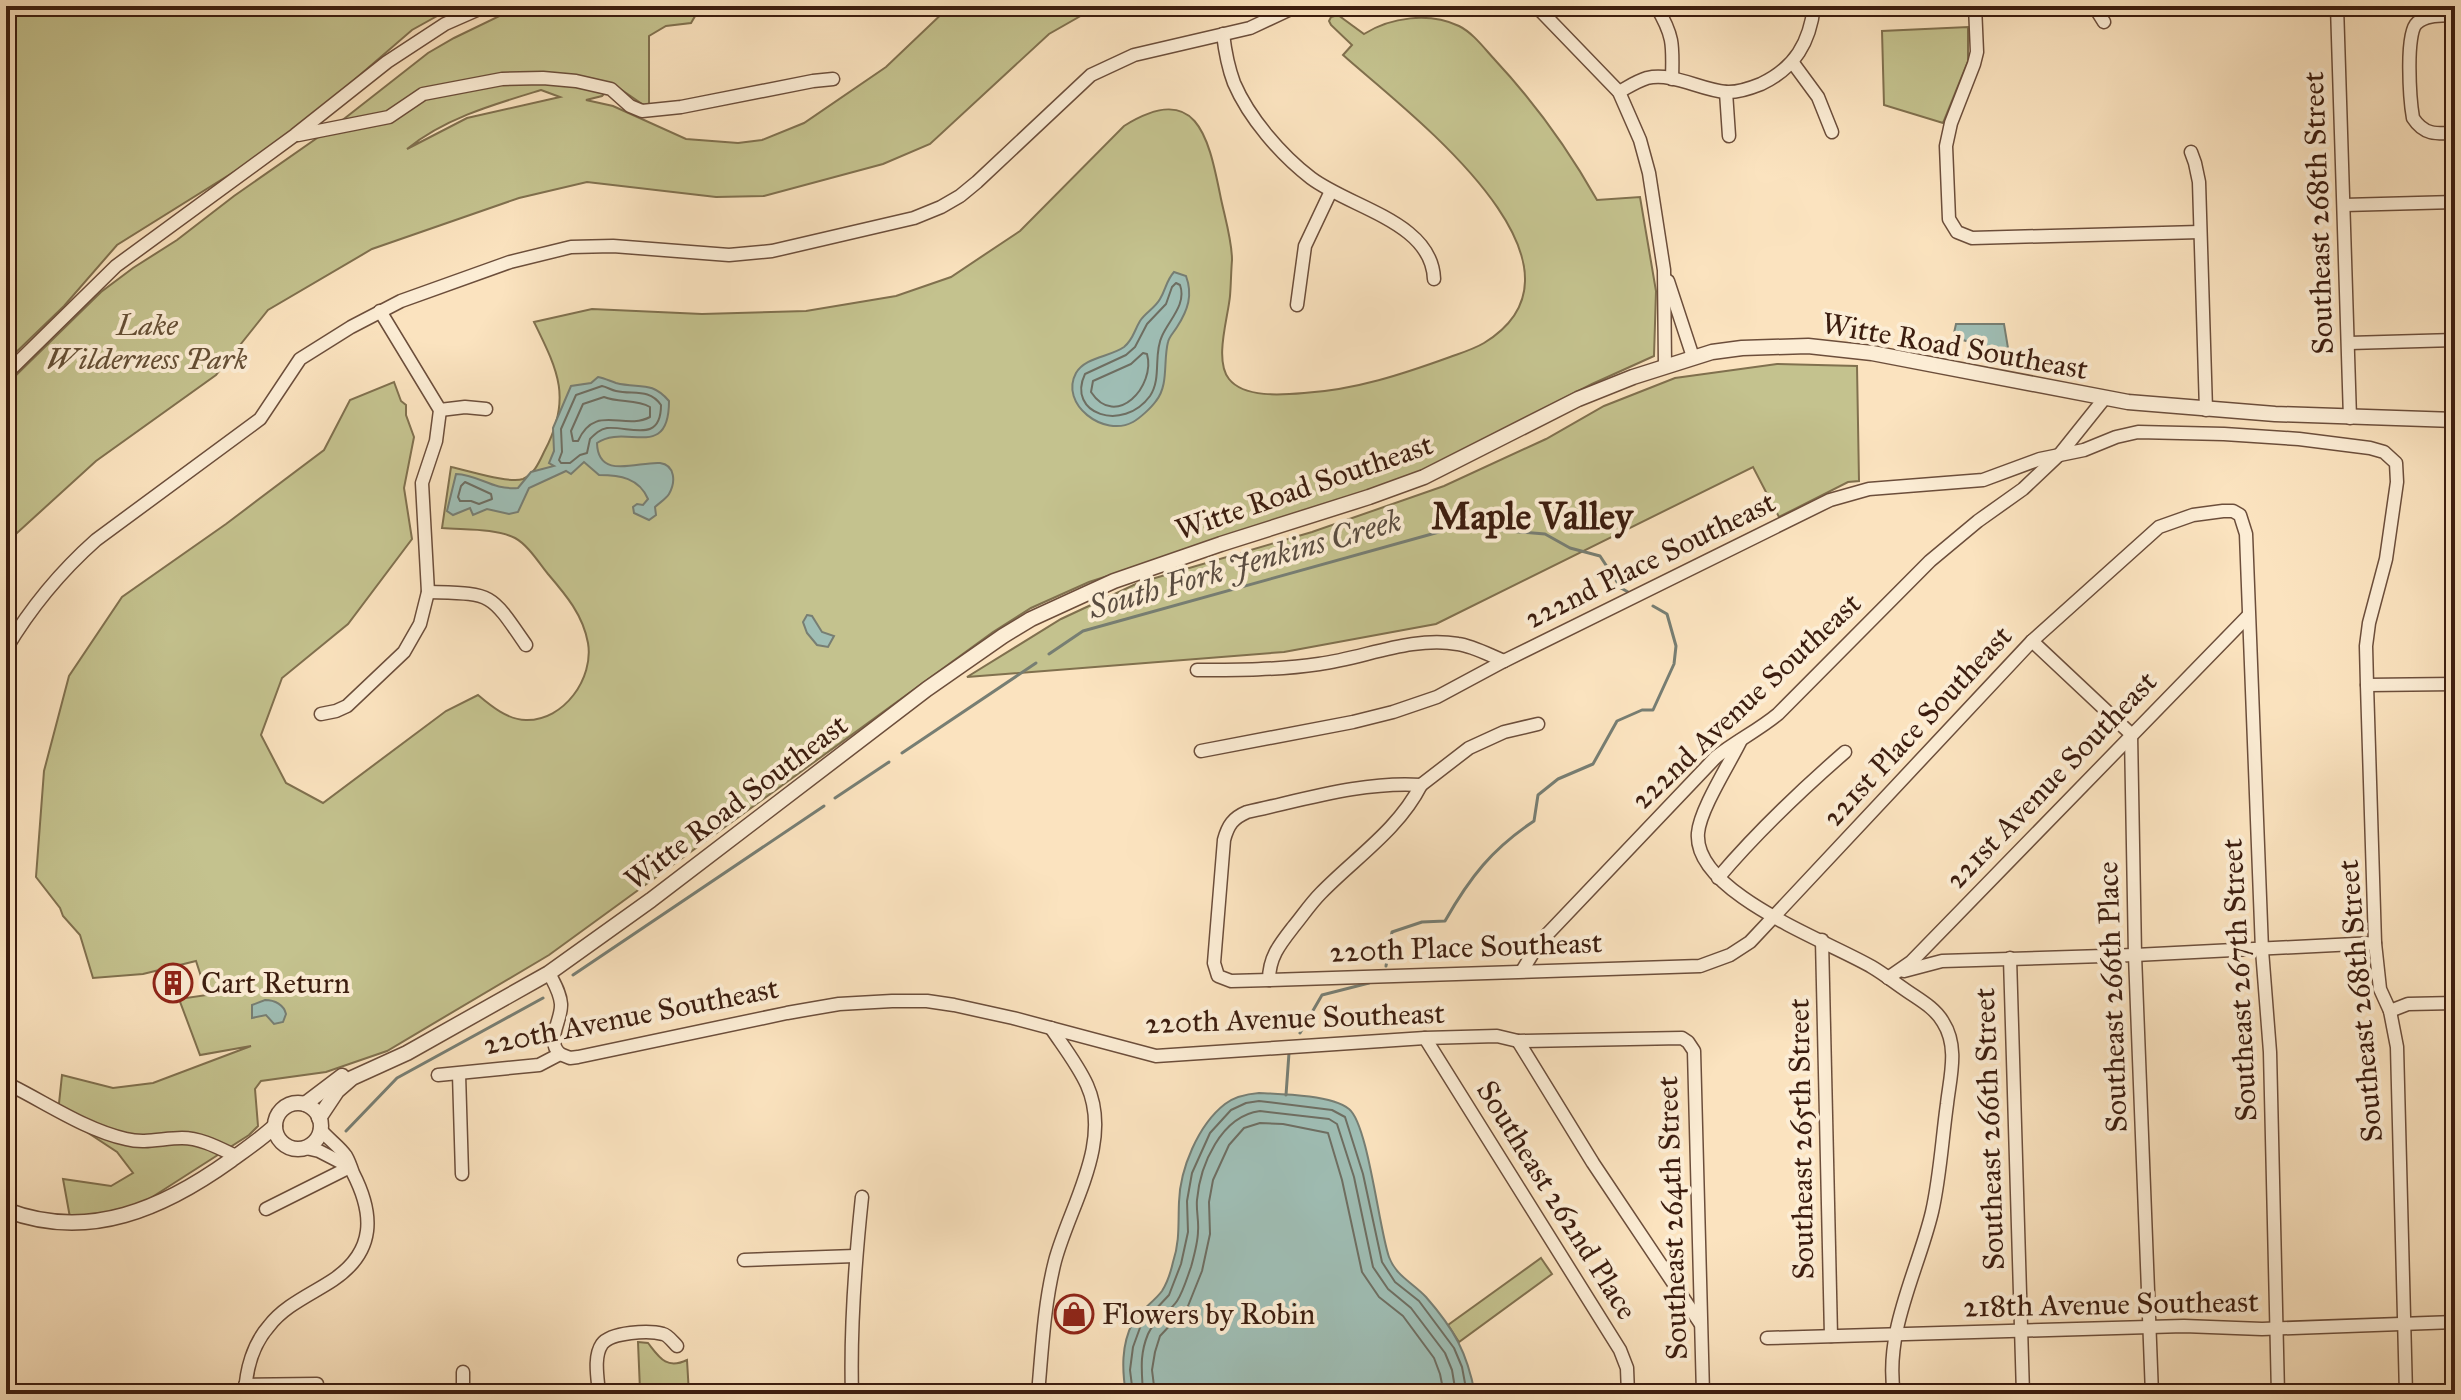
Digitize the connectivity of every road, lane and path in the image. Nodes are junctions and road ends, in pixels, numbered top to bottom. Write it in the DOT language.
graph roads {
  1 [pos="486,6"];
  2 [pos="1297,6"];
  3 [pos="1536,6"];
  4 [pos="1656,6"];
  5 [pos="1814,6"];
  6 [pos="1975,6"];
  7 [pos="2094,6"];
  8 [pos="2337,6"];
  9 [pos="2455,15"];
  10 [pos="2104,22"];
  11 [pos="1223,34"];
  12 [pos="1793,63"];
  13 [pos="833,79"];
  14 [pos="1672,79"];
  15 [pos="1619,92"];
  16 [pos="1726,92"];
  17 [pos="1832,132"];
  18 [pos="2455,133"];
  19 [pos="295,135"];
  20 [pos="1729,136"];
  21 [pos="2191,152"];
  22 [pos="1331,191"];
  23 [pos="2455,202"];
  24 [pos="2344,205"];
  25 [pos="2200,232"];
  26 [pos="1664,270"];
  27 [pos="1434,279"];
  28 [pos="1297,305"];
  29 [pos="380,311"];
  30 [pos="2455,340"];
  31 [pos="2349,343"];
  32 [pos="1693,357"];
  33 [pos="1665,366"];
  34 [pos="6,374"];
  35 [pos="2104,399"];
  36 [pos="486,409"];
  37 [pos="440,410"];
  38 [pos="2206,410"];
  39 [pos="2350,418"];
  40 [pos="2455,420"];
  41 [pos="2060,454"];
  42 [pos="2396,463"];
  43 [pos="2159,527"];
  44 [pos="428,592"];
  45 [pos="2248,616"];
  46 [pos="2032,641"];
  47 [pos="526,645"];
  48 [pos="6,649"];
  49 [pos="1504,661"];
  50 [pos="1197,670"];
  51 [pos="2455,684"];
  52 [pos="2367,685"];
  53 [pos="321,714"];
  54 [pos="1538,724"];
  55 [pos="2131,734"];
  56 [pos="1741,740"];
  57 [pos="1201,751"];
  58 [pos="1845,752"];
  59 [pos="1421,785"];
  60 [pos="1718,878"];
  61 [pos="1773,917"];
  62 [pos="1822,940"];
  63 [pos="2375,943"];
  64 [pos="2262,950"];
  65 [pos="2135,955"];
  66 [pos="2010,958"];
  67 [pos="1716,960"];
  68 [pos="1522,971"];
  69 [pos="549,973"];
  70 [pos="1888,978"];
  71 [pos="1269,980"];
  72 [pos="2455,1003"];
  73 [pos="2390,1011"];
  74 [pos="1051,1028"];
  75 [pos="1425,1038"];
  76 [pos="1518,1041"];
  77 [pos="1688,1042"];
  78 [pos="560,1054"];
  79 [pos="388,1061"];
  80 [pos="459,1074"];
  81 [pos="438,1075"];
  82 [pos="12,1086"];
  83 [pos="305,1104"];
  84 [pos="320,1124"];
  85 [pos="275,1126"];
  86 [pos="282,1143"];
  87 [pos="306,1148"];
  88 [pos="240,1154"];
  89 [pos="350,1167"];
  90 [pos="462,1174"];
  91 [pos="862,1197"];
  92 [pos="266,1209"];
  93 [pos="6,1210"];
  94 [pos="855,1256"];
  95 [pos="744,1260"];
  96 [pos="2455,1322"];
  97 [pos="1700,1323"];
  98 [pos="2404,1324"];
  99 [pos="2150,1327"];
  100 [pos="2276,1328"];
  101 [pos="2022,1330"];
  102 [pos="1897,1334"];
  103 [pos="1831,1336"];
  104 [pos="1767,1338"];
  105 [pos="677,1346"];
  106 [pos="463,1372"];
  107 [pos="317,1384"];
  108 [pos="245,1390"];
  109 [pos="463,1394"];
  110 [pos="599,1394"];
  111 [pos="852,1394"];
  112 [pos="1038,1394"];
  113 [pos="1628,1394"];
  114 [pos="1703,1394"];
  115 [pos="1894,1394"];
  116 [pos="2023,1394"];
  117 [pos="2152,1394"];
  118 [pos="2278,1394"];
  119 [pos="2406,1394"];
  1 -- 19 [label="street"];
  2 -- 11 [label="street"];
  3 -- 15 [label="street"];
  4 -- 14 [label="street"];
  5 -- 12 [label="street"];
  6 -- 25 [label="street"];
  7 -- 10 [label="street"];
  8 -- 24 [label="street, Southeast 268th Street"];
  9 -- 18 [label="street"];
  11 -- 22 [label="street"];
  11 -- 29 [label="street"];
  12 -- 16 [label="street"];
  12 -- 17 [label="street"];
  13 -- 19 [label="street"];
  14 -- 15 [label="street"];
  14 -- 16 [label="street"];
  15 -- 26 [label="street"];
  16 -- 20 [label="street"];
  19 -- 34 [label="street"];
  21 -- 25 [label="street"];
  22 -- 27 [label="street"];
  22 -- 28 [label="street"];
  23 -- 24 [label="street"];
  24 -- 31 [label="street, Southeast 268th Street"];
  25 -- 38 [label="street"];
  26 -- 32 [label="street"];
  26 -- 33 [label="street"];
  29 -- 37 [label="street"];
  29 -- 48 [label="street"];
  30 -- 31 [label="street"];
  31 -- 39 [label="street, Southeast 268th Street"];
  32 -- 33 [label="street, Witte Road Southeast"];
  32 -- 35 [label="street, Witte Road Southeast"];
  33 -- 69 [label="street, Witte Road Southeast"];
  35 -- 38 [label="street, Witte Road Southeast"];
  35 -- 41 [label="street"];
  36 -- 37 [label="street"];
  37 -- 44 [label="street"];
  38 -- 39 [label="street, Witte Road Southeast"];
  39 -- 40 [label="street, Witte Road Southeast"];
  41 -- 42 [label="street, 222nd Place Southeast"];
  41 -- 49 [label="street, 222nd Place Southeast"];
  41 -- 56 [label="street, 222nd Avenue Southeast"];
  42 -- 52 [label="street, Southeast 268th Street"];
  43 -- 45 [label="street, Southeast 267th Street"];
  43 -- 46 [label="street, 221st Place Southeast"];
  44 -- 47 [label="street"];
  44 -- 53 [label="street"];
  45 -- 55 [label="street, 221st Avenue Southeast"];
  45 -- 64 [label="street, Southeast 267th Street"];
  46 -- 55 [label="street"];
  46 -- 61 [label="street, 221st Place Southeast"];
  49 -- 50 [label="street"];
  49 -- 57 [label="street, 222nd Place Southeast"];
  51 -- 52 [label="street"];
  52 -- 63 [label="street, Southeast 268th Street"];
  54 -- 59 [label="street"];
  55 -- 65 [label="street, Southeast 266th Place"];
  55 -- 70 [label="street, 221st Avenue Southeast"];
  56 -- 60 [label="street"];
  56 -- 68 [label="street, 222nd Avenue Southeast"];
  58 -- 60 [label="street"];
  59 -- 71 [label="street"];
  59 -- 71 [label="street, 220th Place Southeast"];
  60 -- 61 [label="street"];
  61 -- 62 [label="street"];
  61 -- 67 [label="street, 221st Place Southeast"];
  62 -- 70 [label="street"];
  62 -- 103 [label="street, Southeast 265th Street"];
  63 -- 64 [label="street"];
  63 -- 73 [label="street, Southeast 268th Street"];
  64 -- 65 [label="street"];
  64 -- 100 [label="street, Southeast 267th Street"];
  65 -- 66 [label="street"];
  65 -- 99 [label="street, Southeast 266th Place"];
  66 -- 70 [label="street"];
  66 -- 101 [label="street, Southeast 266th Street"];
  67 -- 68 [label="street, 220th Place Southeast"];
  68 -- 71 [label="street, 220th Place Southeast"];
  69 -- 78 [label="street"];
  69 -- 79 [label="street, Witte Road Southeast"];
  70 -- 102 [label="street"];
  72 -- 73 [label="street"];
  73 -- 98 [label="street, Southeast 268th Street"];
  74 -- 75 [label="street, 220th Avenue Southeast"];
  74 -- 78 [label="street, 220th Avenue Southeast"];
  74 -- 112 [label="street"];
  75 -- 76 [label="street, 220th Avenue Southeast"];
  75 -- 113 [label="street, Southeast 262nd Place"];
  76 -- 77 [label="street, 220th Avenue Southeast"];
  76 -- 97 [label="street"];
  77 -- 97 [label="street, Southeast 264th Street"];
  78 -- 80 [label="street, 220th Avenue Southeast"];
  79 -- 83 [label="street, Witte Road Southeast"];
  79 -- 84 [label="street, Witte Road Southeast"];
  80 -- 81 [label="street, 220th Avenue Southeast"];
  80 -- 90 [label="street"];
  82 -- 88 [label="street"];
  83 -- 84 [label="street"];
  83 -- 85 [label="street, Witte Road Southeast"];
  84 -- 87 [label="street, Witte Road Southeast"];
  84 -- 89 [label="street"];
  85 -- 86 [label="street"];
  85 -- 88 [label="street, Witte Road Southeast"];
  86 -- 87 [label="street, Witte Road Southeast"];
  86 -- 88 [label="street, Witte Road Southeast"];
  87 -- 89 [label="street"];
  88 -- 93 [label="street, Witte Road Southeast"];
  89 -- 92 [label="street"];
  89 -- 108 [label="street"];
  91 -- 94 [label="street"];
  94 -- 95 [label="street"];
  94 -- 111 [label="street"];
  96 -- 98 [label="street, 218th Avenue Southeast"];
  97 -- 114 [label="street, Southeast 264th Street"];
  98 -- 100 [label="street, 218th Avenue Southeast"];
  98 -- 119 [label="street, Southeast 268th Street"];
  99 -- 100 [label="street, 218th Avenue Southeast"];
  99 -- 101 [label="street, 218th Avenue Southeast"];
  99 -- 117 [label="street, Southeast 266th Place"];
  100 -- 118 [label="street, Southeast 267th Street"];
  101 -- 102 [label="street, 218th Avenue Southeast"];
  101 -- 116 [label="street, Southeast 266th Street"];
  102 -- 103 [label="street, 218th Avenue Southeast"];
  102 -- 115 [label="street"];
  103 -- 104 [label="street, 218th Avenue Southeast"];
  105 -- 110 [label="street"];
  106 -- 109 [label="street"];
  107 -- 108 [label="street"];
}
